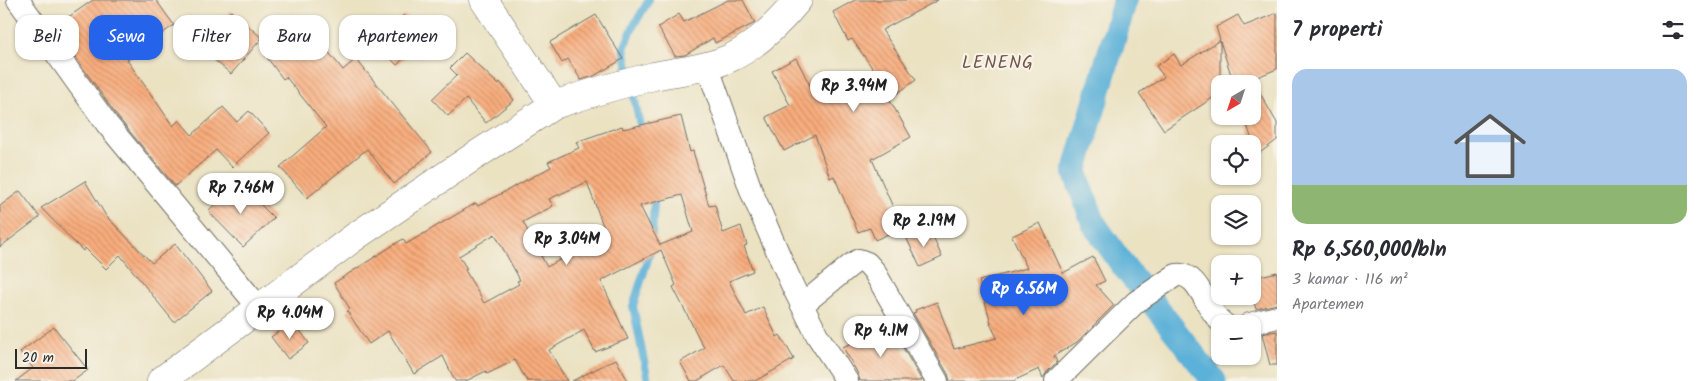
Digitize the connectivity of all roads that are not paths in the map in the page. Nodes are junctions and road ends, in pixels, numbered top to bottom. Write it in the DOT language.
graph roads {
  1 [pos="18,0"];
  2 [pos="484,0"];
  3 [pos="798,0"];
  4 [pos="707,65"];
  5 [pos="554,105"];
  6 [pos="802,305"];
  7 [pos="260,309"];
  8 [pos="1215,315"];
  9 [pos="1277,317"];
  10 [pos="1261,321"];
  11 [pos="161,381"];
  12 [pos="847,381"];
  13 [pos="937,381"];
  14 [pos="1056,381"];
  1 -- 7 [label="street"];
  2 -- 5 [label="street"];
  3 -- 4 [label="street"];
  4 -- 5 [label="street"];
  4 -- 6 [label="street"];
  5 -- 7 [label="street"];
  6 -- 12 [label="street"];
  6 -- 13 [label="street"];
  7 -- 11 [label="street"];
  8 -- 14 [label="street"];
  9 -- 10 [label="street"];
}
